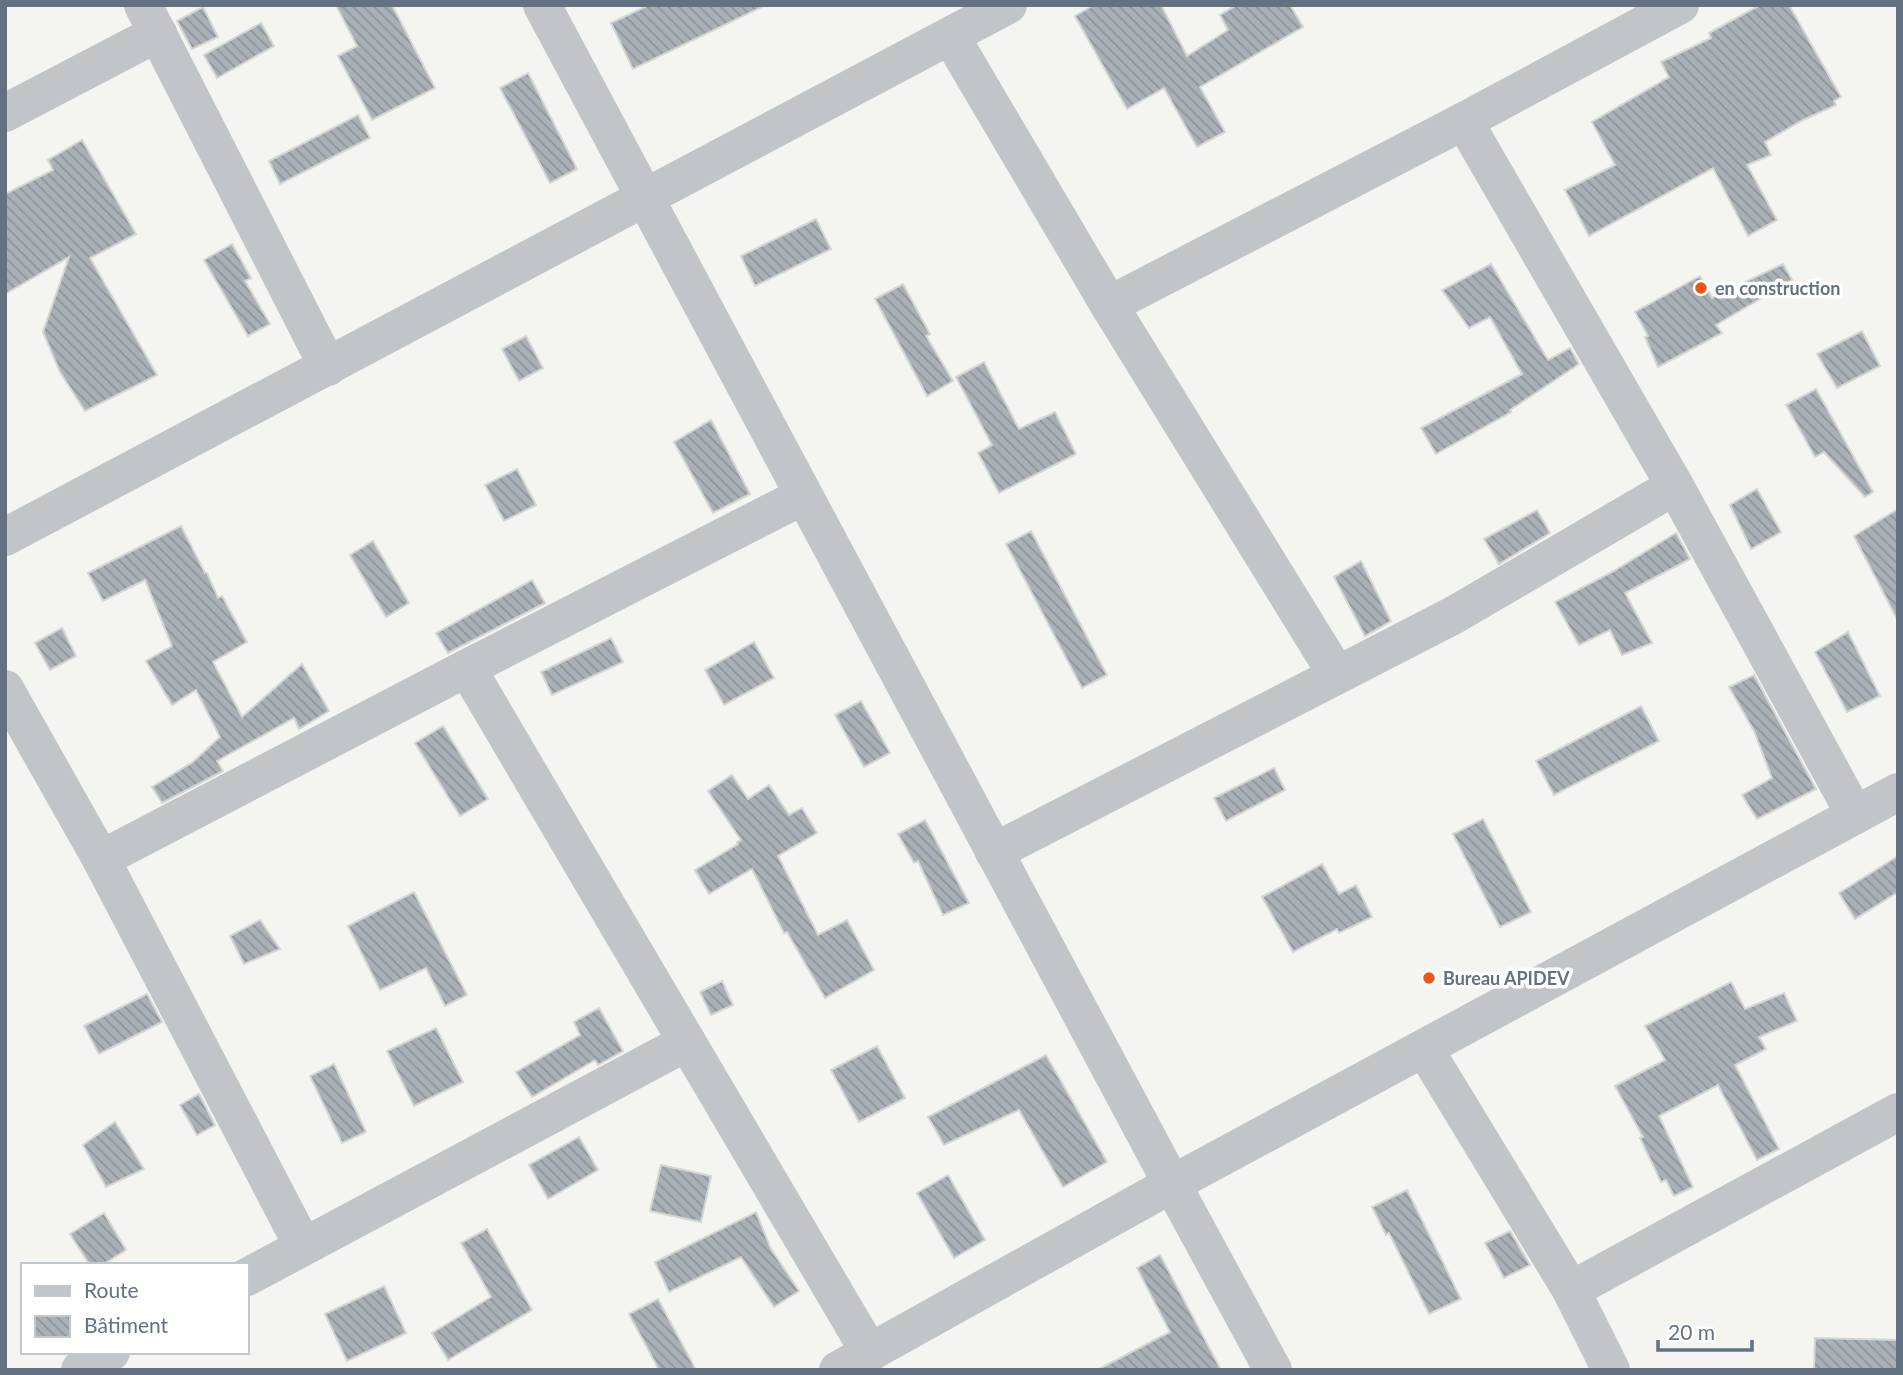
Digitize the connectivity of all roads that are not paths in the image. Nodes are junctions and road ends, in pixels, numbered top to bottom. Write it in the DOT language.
graph roads {
  1 [pos="542,5"];
  2 [pos="1008,5"];
  3 [pos="1680,5"];
  4 [pos="150,19"];
  5 [pos="951,37"];
  6 [pos="5,113"];
  7 [pos="1464,121"];
  8 [pos="645,198"];
  9 [pos="1109,305"];
  10 [pos="328,367"];
  11 [pos="1675,486"];
  12 [pos="803,496"];
  13 [pos="5,537"];
  14 [pos="467,668"];
  15 [pos="1337,675"];
  16 [pos="5,689"];
  17 [pos="1898,792"];
  18 [pos="1855,815"];
  19 [pos="994,852"];
  20 [pos="101,859"];
  21 [pos="687,1042"];
  22 [pos="1424,1048"];
  23 [pos="1898,1112"];
  24 [pos="1172,1184"];
  25 [pos="303,1246"];
  26 [pos="248,1276"];
  27 [pos="1571,1290"];
  28 [pos="108,1354"];
  29 [pos="854,1362"];
  30 [pos="80,1370"];
  31 [pos="1273,1370"];
  32 [pos="1611,1370"];
  1 -- 8 [label="street"];
  2 -- 5 [label="street"];
  3 -- 7 [label="street"];
  4 -- 6 [label="street"];
  4 -- 10 [label="street"];
  5 -- 8 [label="street"];
  5 -- 9 [label="street"];
  7 -- 9 [label="street"];
  7 -- 11 [label="street"];
  8 -- 10 [label="street"];
  8 -- 12 [label="street"];
  9 -- 15 [label="street"];
  10 -- 13 [label="street"];
  11 -- 15 [label="street"];
  11 -- 18 [label="street"];
  12 -- 14 [label="street"];
  12 -- 19 [label="street"];
  14 -- 20 [label="street"];
  14 -- 21 [label="street"];
  15 -- 19 [label="street"];
  16 -- 20 [label="street"];
  17 -- 18 [label="street"];
  18 -- 22 [label="street"];
  19 -- 24 [label="street"];
  20 -- 25 [label="street"];
  21 -- 25 [label="street"];
  21 -- 29 [label="street"];
  22 -- 24 [label="street"];
  22 -- 27 [label="street"];
  23 -- 27 [label="street"];
  24 -- 29 [label="street"];
  24 -- 31 [label="street"];
  25 -- 26 [label="street"];
  27 -- 32 [label="street"];
  28 -- 30 [label="street"];
}
